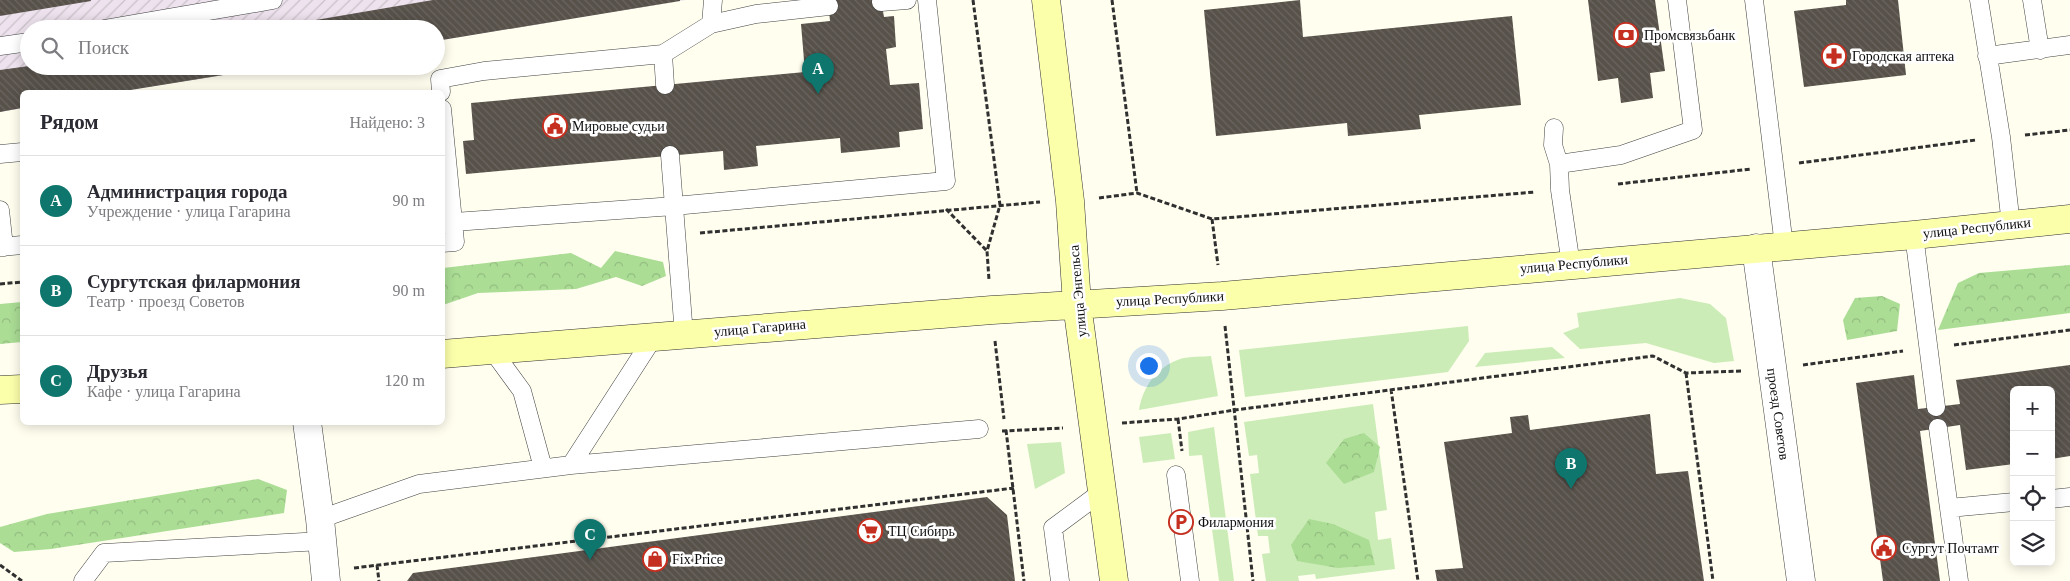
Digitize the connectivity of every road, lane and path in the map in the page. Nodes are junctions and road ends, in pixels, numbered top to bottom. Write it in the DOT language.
graph roads {
  1 [pos="273,0"];
  2 [pos="713,0"];
  3 [pos="908,0"];
  4 [pos="927,0"];
  5 [pos="973,0"];
  6 [pos="1046,0"];
  7 [pos="1112,0"];
  8 [pos="1677,0"];
  9 [pos="1754,0"];
  10 [pos="1979,0"];
  11 [pos="2032,0"];
  12 [pos="882,2"];
  13 [pos="829,6"];
  14 [pos="156,20"];
  15 [pos="711,24"];
  16 [pos="20,43"];
  17 [pos="2070,45"];
  18 [pos="0,46"];
  19 [pos="2040,50"];
  20 [pos="663,54"];
  21 [pos="1987,56"];
  22 [pos="665,85"];
  23 [pos="441,90"];
  24 [pos="1554,128"];
  25 [pos="2070,130"];
  26 [pos="445,137"];
  27 [pos="2000,137"];
  28 [pos="20,152"];
  29 [pos="0,154"];
  30 [pos="670,155"];
  31 [pos="1559,164"];
  32 [pos="1774,166"];
  33 [pos="946,181"];
  34 [pos="1608,185"];
  35 [pos="1560,190"];
  36 [pos="1137,193"];
  37 [pos="1070,201"];
  38 [pos="1000,205"];
  39 [pos="674,206"];
  40 [pos="0,210"];
  41 [pos="946,210"];
  42 [pos="1212,219"];
  43 [pos="2070,219"];
  44 [pos="454,222"];
  45 [pos="2012,224"];
  46 [pos="676,235"];
  47 [pos="1914,235"];
  48 [pos="445,244"];
  49 [pos="20,246"];
  50 [pos="1784,246"];
  51 [pos="2,247"];
  52 [pos="1756,248"];
  53 [pos="986,251"];
  54 [pos="1571,265"];
  55 [pos="20,282"];
  56 [pos="0,284"];
  57 [pos="1222,296"];
  58 [pos="1078,304"];
  59 [pos="992,310"];
  60 [pos="2070,330"];
  61 [pos="684,335"];
  62 [pos="653,338"];
  63 [pos="1928,348"];
  64 [pos="492,350"];
  65 [pos="445,354"];
  66 [pos="1772,369"];
  67 [pos="1686,373"];
  68 [pos="20,388"];
  69 [pos="1391,389"];
  70 [pos="0,390"];
  71 [pos="1936,407"];
  72 [pos="1235,410"];
  73 [pos="1178,419"];
  74 [pos="307,425"];
  75 [pos="1093,425"];
  76 [pos="1938,428"];
  77 [pos="979,429"];
  78 [pos="1006,432"];
  79 [pos="571,465"];
  80 [pos="543,468"];
  81 [pos="1176,475"];
  82 [pos="1014,488"];
  83 [pos="1103,491"];
  84 [pos="2070,497"];
  85 [pos="2055,499"];
  86 [pos="2010,502"];
  87 [pos="1949,508"];
  88 [pos="321,530"];
  89 [pos="377,565"];
  90 [pos="0,566"];
  91 [pos="326,576"];
  92 [pos="22,581"];
  93 [pos="83,581"];
  94 [pos="379,581"];
  95 [pos="1024,581"];
  96 [pos="1060,581"];
  97 [pos="1114,581"];
  98 [pos="1190,581"];
  99 [pos="1253,581"];
  100 [pos="1418,581"];
  101 [pos="1713,581"];
  102 [pos="1801,581"];
  103 [pos="1959,581"];
  1 -- 14 [label="lane"];
  2 -- 15 [label="lane"];
  3 -- 12 [label="lane"];
  4 -- 33 [label="lane"];
  5 -- 38 [label="path"];
  6 -- 37 [label="main road, улица Энгельса"];
  7 -- 36 [label="path"];
  8 -- 31 [label="lane"];
  9 -- 32 [label="lane"];
  10 -- 21 [label="lane"];
  11 -- 19 [label="lane"];
  13 -- 15 [label="lane"];
  15 -- 20 [label="lane"];
  16 -- 18 [label="lane"];
  17 -- 19 [label="lane"];
  19 -- 21 [label="lane"];
  20 -- 22 [label="lane"];
  20 -- 23 [label="lane"];
  21 -- 27 [label="lane"];
  24 -- 31 [label="lane"];
  25 -- 27 [label="path"];
  26 -- 44 [label="lane"];
  27 -- 32 [label="path"];
  27 -- 45 [label="lane"];
  28 -- 29 [label="lane"];
  30 -- 39 [label="lane"];
  31 -- 35 [label="lane"];
  32 -- 34 [label="path"];
  32 -- 50 [label="lane"];
  33 -- 39 [label="lane"];
  33 -- 41 [label="path"];
  35 -- 42 [label="path"];
  35 -- 54 [label="lane"];
  36 -- 37 [label="path"];
  36 -- 42 [label="path"];
  37 -- 38 [label="path"];
  37 -- 58 [label="main road, улица Энгельса"];
  38 -- 41 [label="path"];
  38 -- 53 [label="path"];
  39 -- 44 [label="lane"];
  39 -- 46 [label="lane"];
  40 -- 51 [label="lane"];
  41 -- 46 [label="path"];
  41 -- 53 [label="path"];
  42 -- 57 [label="path"];
  43 -- 45 [label="main road, улица Республики"];
  44 -- 48 [label="lane"];
  45 -- 47 [label="main road, улица Республики"];
  46 -- 61 [label="lane"];
  47 -- 50 [label="main road, улица Республики"];
  47 -- 63 [label="lane"];
  49 -- 51 [label="lane"];
  50 -- 52 [label="main road, улица Республики"];
  52 -- 54 [label="main road, улица Республики"];
  52 -- 66 [label="street, проезд Советов"];
  53 -- 59 [label="path"];
  54 -- 57 [label="main road, улица Республики"];
  55 -- 56 [label="path"];
  57 -- 58 [label="main road, улица Республики"];
  57 -- 72 [label="path"];
  58 -- 59 [label="main road, улица Гагарина"];
  58 -- 75 [label="main road, улица Энгельса"];
  59 -- 61 [label="main road, улица Гагарина"];
  59 -- 78 [label="path"];
  60 -- 63 [label="path"];
  61 -- 62 [label="main road, улица Гагарина"];
  62 -- 64 [label="main road, улица Гагарина"];
  62 -- 79 [label="lane"];
  63 -- 66 [label="path"];
  63 -- 71 [label="lane"];
  64 -- 65 [label="main road, улица Гагарина"];
  64 -- 80 [label="lane"];
  66 -- 67 [label="path"];
  66 -- 102 [label="street, проезд Советов"];
  67 -- 69 [label="path"];
  67 -- 101 [label="path"];
  68 -- 70 [label="main road"];
  69 -- 72 [label="path"];
  69 -- 100 [label="path"];
  72 -- 73 [label="path"];
  72 -- 99 [label="path"];
  73 -- 75 [label="path"];
  73 -- 81 [label="path"];
  74 -- 88 [label="street"];
  75 -- 78 [label="path"];
  75 -- 83 [label="main road, улица Энгельса"];
  76 -- 87 [label="lane"];
  77 -- 78 [label="path"];
  77 -- 79 [label="lane"];
  78 -- 82 [label="path"];
  79 -- 80 [label="lane"];
  80 -- 88 [label="lane"];
  81 -- 98 [label="lane"];
  82 -- 89 [label="path"];
  82 -- 95 [label="path"];
  83 -- 96 [label="lane"];
  83 -- 97 [label="main road, улица Энгельса"];
  84 -- 85 [label="lane"];
  86 -- 87 [label="lane"];
  87 -- 103 [label="lane"];
  88 -- 91 [label="street"];
  88 -- 93 [label="lane"];
  89 -- 91 [label="path"];
  89 -- 94 [label="path"];
  90 -- 92 [label="path"];
}
